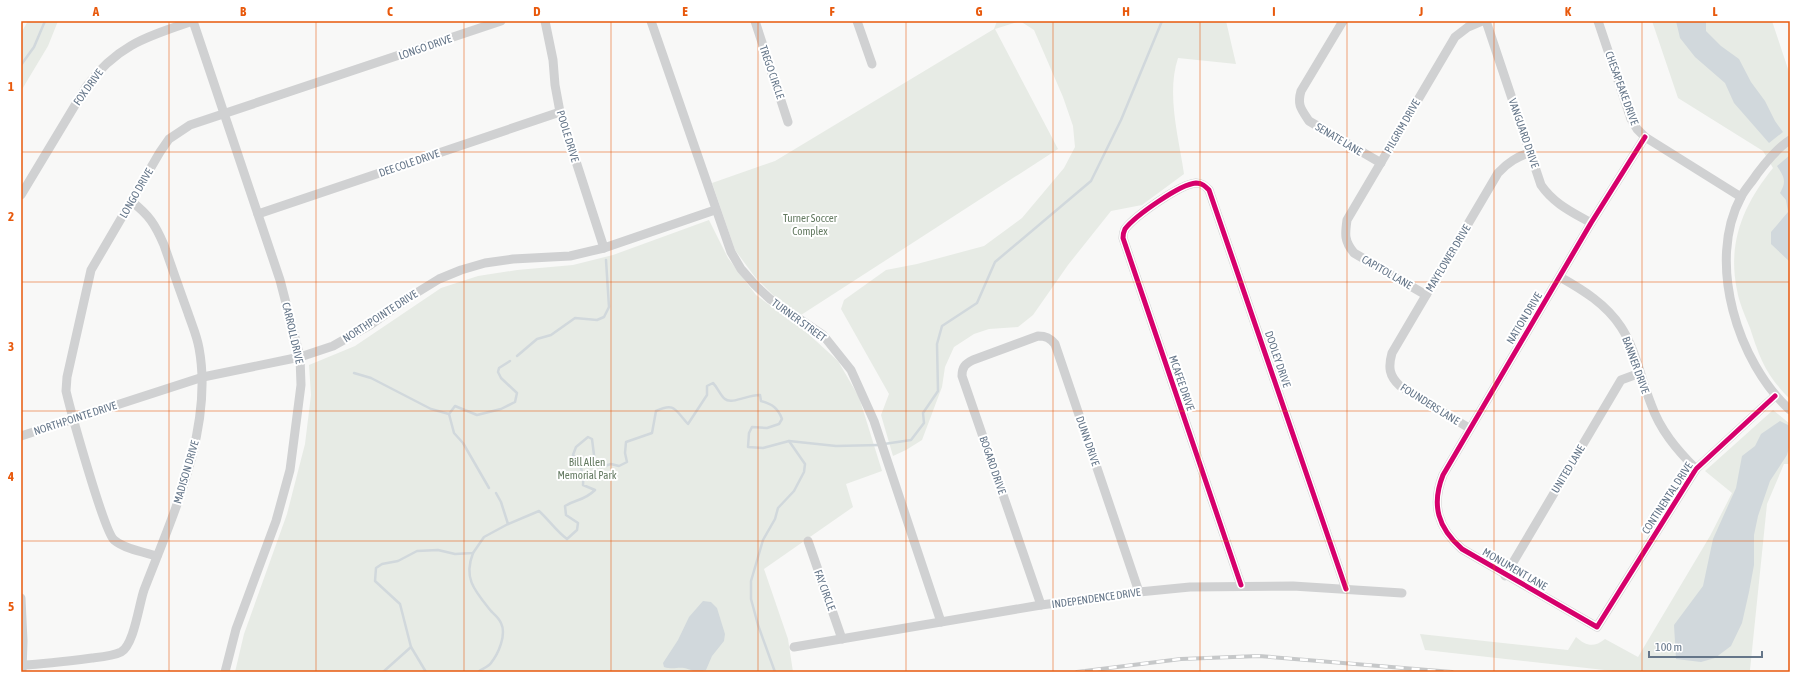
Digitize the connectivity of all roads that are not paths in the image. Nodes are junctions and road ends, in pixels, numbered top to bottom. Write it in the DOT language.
graph roads {
  1 [pos="193,21"];
  2 [pos="501,21"];
  3 [pos="545,21"];
  4 [pos="651,21"];
  5 [pos="755,21"];
  6 [pos="857,21"];
  7 [pos="1343,21"];
  8 [pos="1482,21"];
  9 [pos="1486,21"];
  10 [pos="1598,21"];
  11 [pos="872,64"];
  12 [pos="560,112"];
  13 [pos="224,114"];
  14 [pos="788,122"];
  15 [pos="1645,137"];
  16 [pos="1790,140"];
  17 [pos="1531,152"];
  18 [pos="1381,163"];
  19 [pos="21,195"];
  20 [pos="1741,197"];
  21 [pos="131,201"];
  22 [pos="1159,201"];
  23 [pos="715,210"];
  24 [pos="258,214"];
  25 [pos="1591,223"];
  26 [pos="1349,246"];
  27 [pos="604,248"];
  28 [pos="1560,277"];
  29 [pos="1426,295"];
  30 [pos="1004,349"];
  31 [pos="300,357"];
  32 [pos="1640,373"];
  33 [pos="203,376"];
  34 [pos="1393,379"];
  35 [pos="1775,396"];
  36 [pos="1790,410"];
  37 [pos="73,419"];
  38 [pos="1469,428"];
  39 [pos="21,436"];
  40 [pos="1696,469"];
  41 [pos="1438,514"];
  42 [pos="808,541"];
  43 [pos="157,556"];
  44 [pos="1505,576"];
  45 [pos="1241,586"];
  46 [pos="1346,589"];
  47 [pos="1139,592"];
  48 [pos="1402,593"];
  49 [pos="21,598"];
  50 [pos="1041,605"];
  51 [pos="941,622"];
  52 [pos="1596,628"];
  53 [pos="842,639"];
  54 [pos="794,647"];
  55 [pos="22,668"];
  56 [pos="225,672"];
  1 -- 13 [label="street, CARROLL DRIVE"];
  1 -- 19 [label="street, FOX DRIVE"];
  2 -- 13 [label="street, LONGO DRIVE"];
  3 -- 12 [label="street, POOLE DRIVE"];
  4 -- 23 [label="street, TURNER STREET"];
  5 -- 14 [label="street, TREGO CIRCLE"];
  6 -- 11 [label="street"];
  7 -- 18 [label="street, SENATE LANE"];
  8 -- 18 [label="street, PILGRIM DRIVE"];
  9 -- 17 [label="street, VANGUARD DRIVE"];
  10 -- 15 [label="street, CHESAPEAKE DRIVE"];
  12 -- 24 [label="street, DEE COLE DRIVE"];
  12 -- 27 [label="street, POOLE DRIVE"];
  13 -- 21 [label="street, LONGO DRIVE"];
  13 -- 24 [label="street, CARROLL DRIVE"];
  15 -- 20 [label="street, CHESAPEAKE DRIVE"];
  15 -- 25 [label="street, NATION DRIVE"];
  16 -- 20 [label="street"];
  17 -- 25 [label="street, VANGUARD DRIVE"];
  17 -- 29 [label="street, MAYFLOWER DRIVE"];
  18 -- 26 [label="street, PILGRIM DRIVE"];
  20 -- 35 [label="street"];
  21 -- 33 [label="street, MADISON DRIVE"];
  21 -- 37 [label="street, LONGO DRIVE"];
  22 -- 45 [label="street, MCAFEE DRIVE"];
  22 -- 46 [label="street, DOOLEY DRIVE"];
  23 -- 27 [label="street, NORTHPOINTE DRIVE"];
  23 -- 51 [label="street, TURNER STREET"];
  24 -- 31 [label="street, CARROLL DRIVE"];
  25 -- 28 [label="street, NATION DRIVE"];
  26 -- 29 [label="street, CAPITOL LANE"];
  27 -- 31 [label="street, NORTHPOINTE DRIVE"];
  28 -- 32 [label="street, BANNER DRIVE"];
  28 -- 38 [label="street, NATION DRIVE"];
  29 -- 34 [label="street, MAYFLOWER DRIVE"];
  30 -- 47 [label="street, DUNN DRIVE"];
  30 -- 50 [label="street, BOGARD DRIVE"];
  31 -- 33 [label="street, NORTHPOINTE DRIVE"];
  31 -- 56 [label="street, CARROLL DRIVE"];
  32 -- 40 [label="street, BANNER DRIVE"];
  32 -- 44 [label="street, UNITED LANE"];
  33 -- 37 [label="street, NORTHPOINTE DRIVE"];
  33 -- 43 [label="street, MADISON DRIVE"];
  34 -- 38 [label="street, FOUNDERS LANE"];
  35 -- 36 [label="street"];
  35 -- 40 [label="street, CONTINENTAL DRIVE"];
  37 -- 39 [label="street, NORTHPOINTE DRIVE"];
  37 -- 43 [label="street, LONGO DRIVE"];
  38 -- 41 [label="street, NATION DRIVE"];
  40 -- 52 [label="street, CONTINENTAL DRIVE"];
  41 -- 44 [label="street, MONUMENT LANE"];
  42 -- 53 [label="street, FAY CIRCLE"];
  43 -- 55 [label="street, MADISON DRIVE"];
  44 -- 52 [label="street, MONUMENT LANE"];
  45 -- 46 [label="street, INDEPENDENCE DRIVE"];
  45 -- 47 [label="street, INDEPENDENCE DRIVE"];
  46 -- 48 [label="street, INDEPENDENCE DRIVE"];
  47 -- 50 [label="street, INDEPENDENCE DRIVE"];
  49 -- 55 [label="street"];
  50 -- 51 [label="street, INDEPENDENCE DRIVE"];
  51 -- 53 [label="street, INDEPENDENCE DRIVE"];
  53 -- 54 [label="street, INDEPENDENCE DRIVE"];
}
